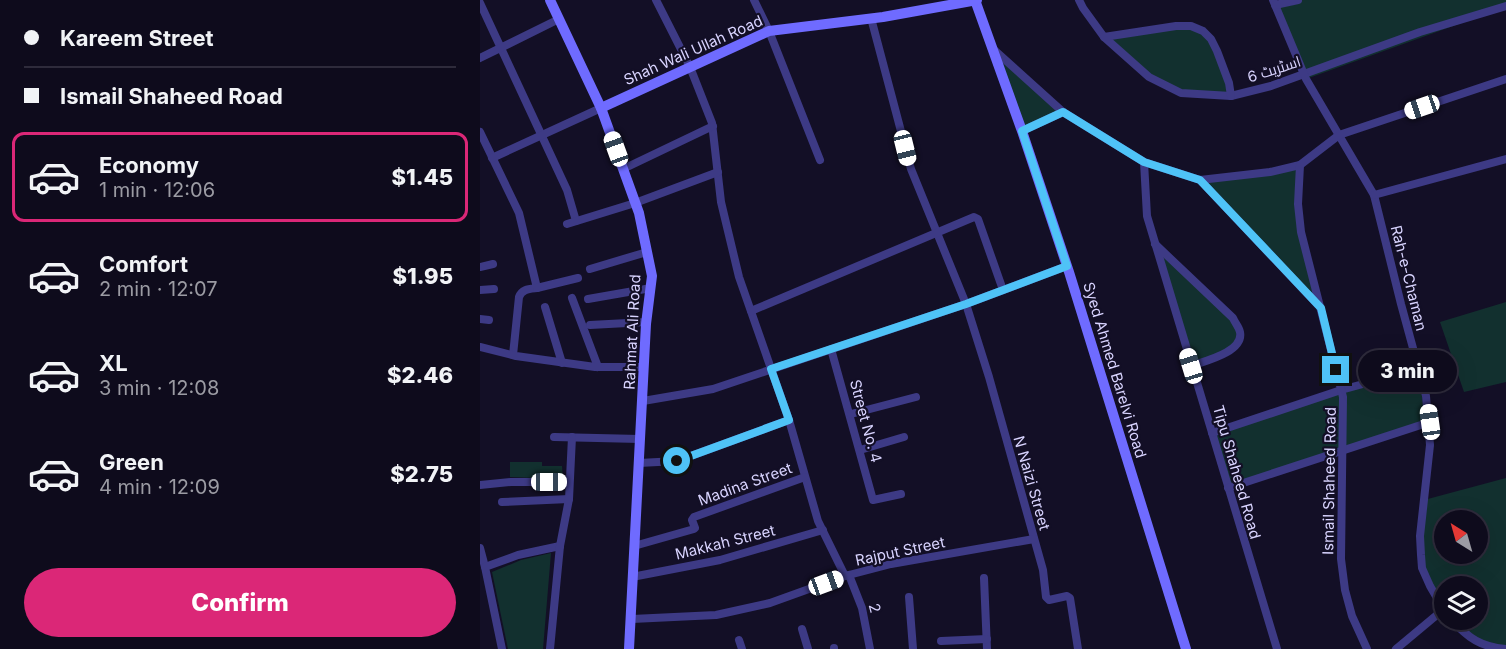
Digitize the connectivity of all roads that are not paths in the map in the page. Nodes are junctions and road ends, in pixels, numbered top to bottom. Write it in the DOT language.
graph roads {
  1 [pos="550,0"];
  2 [pos="656,0"];
  3 [pos="754,0"];
  4 [pos="976,0"];
  5 [pos="1079,0"];
  6 [pos="1298,0"];
  7 [pos="1274,2"];
  8 [pos="480,3"];
  9 [pos="1506,6"];
  10 [pos="871,18"];
  11 [pos="559,20"];
  12 [pos="769,31"];
  13 [pos="1104,37"];
  14 [pos="991,46"];
  15 [pos="501,48"];
  16 [pos="480,58"];
  17 [pos="690,67"];
  18 [pos="1304,74"];
  19 [pos="1506,80"];
  20 [pos="1231,96"];
  21 [pos="601,108"];
  22 [pos="1063,112"];
  23 [pos="713,126"];
  24 [pos="1022,131"];
  25 [pos="480,132"];
  26 [pos="541,134"];
  27 [pos="1339,135"];
  28 [pos="492,158"];
  29 [pos="1506,159"];
  30 [pos="820,160"];
  31 [pos="1144,162"];
  32 [pos="1300,165"];
  33 [pos="623,169"];
  34 [pos="718,172"];
  35 [pos="1200,180"];
  36 [pos="1374,195"];
  37 [pos="635,203"];
  38 [pos="576,221"];
  39 [pos="567,224"];
  40 [pos="938,233"];
  41 [pos="1155,244"];
  42 [pos="647,252"];
  43 [pos="493,264"];
  44 [pos="1067,266"];
  45 [pos="480,267"];
  46 [pos="590,269"];
  47 [pos="578,278"];
  48 [pos="537,288"];
  49 [pos="651,288"];
  50 [pos="494,289"];
  51 [pos="480,290"];
  52 [pos="1003,290"];
  53 [pos="572,298"];
  54 [pos="588,299"];
  55 [pos="966,304"];
  56 [pos="545,307"];
  57 [pos="1321,308"];
  58 [pos="751,310"];
  59 [pos="646,322"];
  60 [pos="590,325"];
  61 [pos="480,347"];
  62 [pos="831,349"];
  63 [pos="513,355"];
  64 [pos="562,363"];
  65 [pos="1191,366"];
  66 [pos="598,367"];
  67 [pos="644,367"];
  68 [pos="771,369"];
  69 [pos="1418,369"];
  70 [pos="1341,390"];
  71 [pos="916,397"];
  72 [pos="643,401"];
  73 [pos="851,414"];
  74 [pos="789,420"];
  75 [pos="1430,422"];
  76 [pos="1212,433"];
  77 [pos="554,437"];
  78 [pos="572,437"];
  79 [pos="904,437"];
  80 [pos="640,439"];
  81 [pos="860,450"];
  82 [pos="1343,450"];
  83 [pos="639,463"];
  84 [pos="805,477"];
  85 [pos="569,482"];
  86 [pos="480,485"];
  87 [pos="1228,488"];
  88 [pos="901,494"];
  89 [pos="569,499"];
  90 [pos="502,502"];
  91 [pos="823,530"];
  92 [pos="1034,539"];
  93 [pos="560,546"];
  94 [pos="634,546"];
  95 [pos="480,548"];
  96 [pos="485,567"];
  97 [pos="847,576"];
  98 [pos="632,577"];
  99 [pos="984,578"];
  100 [pos="1434,593"];
  101 [pos="909,597"];
  102 [pos="1434,618"];
  103 [pos="632,619"];
  104 [pos="802,629"];
  105 [pos="1461,630"];
  106 [pos="987,639"];
  107 [pos="941,641"];
  108 [pos="502,649"];
  109 [pos="549,649"];
  110 [pos="629,649"];
  111 [pos="808,649"];
  112 [pos="870,649"];
  113 [pos="913,649"];
  114 [pos="987,649"];
  115 [pos="1078,649"];
  116 [pos="1186,649"];
  117 [pos="1277,649"];
  118 [pos="1366,649"];
  119 [pos="1396,649"];
  120 [pos="1506,649"];
  1 -- 11 [label="street, Rahmat Ali Road"];
  2 -- 17 [label="street, 2"];
  3 -- 12 [label="street"];
  4 -- 10 [label="street, Shah Wali Ullah Road"];
  4 -- 14 [label="street, Syed Ahmed Barelvi Road"];
  5 -- 13 [label="street, اسٹریٹ 6"];
  6 -- 7 [label="street"];
  7 -- 18 [label="street, Rah-e-Chaman"];
  8 -- 15 [label="street"];
  9 -- 18 [label="street, اسٹریٹ 6"];
  10 -- 12 [label="street, Shah Wali Ullah Road"];
  10 -- 40 [label="street, N Naizi Street"];
  11 -- 15 [label="street"];
  11 -- 21 [label="street, Rahmat Ali Road"];
  12 -- 17 [label="street, Shah Wali Ullah Road"];
  12 -- 30 [label="street"];
  13 -- 20 [label="street, اسٹریٹ 6"];
  13 -- 20 [label="street"];
  14 -- 22 [label="street"];
  14 -- 24 [label="street, Syed Ahmed Barelvi Road"];
  15 -- 16 [label="street"];
  15 -- 26 [label="street"];
  17 -- 21 [label="street, Shah Wali Ullah Road"];
  17 -- 23 [label="street, 2"];
  18 -- 20 [label="street, اسٹریٹ 6"];
  18 -- 27 [label="street, Rah-e-Chaman"];
  19 -- 27 [label="street"];
  21 -- 26 [label="street"];
  21 -- 33 [label="street, Rahmat Ali Road"];
  22 -- 24 [label="street"];
  22 -- 31 [label="street"];
  23 -- 33 [label="street"];
  23 -- 34 [label="street, 2"];
  24 -- 44 [label="street, Syed Ahmed Barelvi Road"];
  25 -- 28 [label="street"];
  26 -- 28 [label="street"];
  26 -- 38 [label="street"];
  27 -- 32 [label="street"];
  27 -- 36 [label="street, Rah-e-Chaman"];
  28 -- 48 [label="street"];
  29 -- 36 [label="street"];
  31 -- 35 [label="street"];
  31 -- 41 [label="street, Tipu Shaheed Road"];
  32 -- 35 [label="street"];
  32 -- 57 [label="street"];
  33 -- 37 [label="street, Rahmat Ali Road"];
  34 -- 37 [label="street"];
  34 -- 58 [label="street, 2"];
  35 -- 57 [label="street, Ismail Shaheed Road"];
  36 -- 69 [label="street, Rah-e-Chaman"];
  37 -- 38 [label="street"];
  37 -- 42 [label="street, Rahmat Ali Road"];
  38 -- 39 [label="street"];
  40 -- 52 [label="street"];
  40 -- 55 [label="street, N Naizi Street"];
  40 -- 58 [label="street"];
  41 -- 65 [label="street, Tipu Shaheed Road"];
  41 -- 65 [label="street"];
  42 -- 46 [label="street"];
  42 -- 49 [label="street, Rahmat Ali Road"];
  43 -- 45 [label="street"];
  44 -- 52 [label="street"];
  44 -- 116 [label="street, Syed Ahmed Barelvi Road"];
  47 -- 48 [label="street"];
  48 -- 63 [label="street"];
  49 -- 54 [label="street"];
  49 -- 59 [label="street, Rahmat Ali Road"];
  50 -- 51 [label="street"];
  52 -- 55 [label="street"];
  53 -- 66 [label="street"];
  55 -- 62 [label="street"];
  55 -- 92 [label="street, N Naizi Street"];
  56 -- 64 [label="street"];
  57 -- 70 [label="street, Ismail Shaheed Road"];
  58 -- 68 [label="street, 2"];
  59 -- 60 [label="street"];
  59 -- 67 [label="street, Rahmat Ali Road"];
  61 -- 63 [label="street"];
  62 -- 68 [label="street"];
  62 -- 73 [label="street, Street No. 4"];
  63 -- 64 [label="street"];
  64 -- 66 [label="street"];
  65 -- 76 [label="street, Tipu Shaheed Road"];
  66 -- 67 [label="street"];
  67 -- 72 [label="street, Rahmat Ali Road"];
  68 -- 72 [label="street"];
  68 -- 74 [label="street, 2"];
  69 -- 70 [label="street"];
  69 -- 75 [label="street, Rah-e-Chaman"];
  70 -- 76 [label="street"];
  70 -- 82 [label="street, Ismail Shaheed Road"];
  71 -- 73 [label="street"];
  72 -- 80 [label="street, Rahmat Ali Road"];
  73 -- 81 [label="street, Street No. 4"];
  74 -- 83 [label="street"];
  74 -- 84 [label="street, 2"];
  75 -- 82 [label="street"];
  75 -- 100 [label="street, Rah-e-Chaman"];
  76 -- 87 [label="street, Tipu Shaheed Road"];
  77 -- 78 [label="street"];
  78 -- 80 [label="street"];
  78 -- 85 [label="street"];
  79 -- 81 [label="street"];
  80 -- 83 [label="street, Rahmat Ali Road"];
  81 -- 88 [label="street, Street No. 4"];
  82 -- 87 [label="street"];
  82 -- 118 [label="street, Ismail Shaheed Road"];
  83 -- 94 [label="street, Rahmat Ali Road"];
  84 -- 91 [label="street, 2"];
  84 -- 94 [label="street, Madina Street"];
  85 -- 86 [label="street"];
  85 -- 89 [label="street"];
  87 -- 117 [label="street, Tipu Shaheed Road"];
  89 -- 90 [label="street"];
  89 -- 93 [label="street"];
  91 -- 97 [label="street, 2"];
  91 -- 98 [label="street, Makkah Street"];
  92 -- 97 [label="street, Rajput Street"];
  92 -- 115 [label="street, N Naizi Street"];
  93 -- 96 [label="street"];
  93 -- 109 [label="street"];
  94 -- 98 [label="street, Rahmat Ali Road"];
  95 -- 96 [label="street"];
  96 -- 108 [label="street"];
  97 -- 103 [label="street, Rajput Street"];
  97 -- 112 [label="street, 2"];
  98 -- 103 [label="street, Rahmat Ali Road"];
  99 -- 106 [label="street"];
  101 -- 113 [label="street"];
  102 -- 119 [label="street"];
  103 -- 110 [label="street, Rahmat Ali Road"];
  104 -- 111 [label="street"];
  105 -- 120 [label="street"];
  106 -- 107 [label="street"];
  106 -- 114 [label="street"];
}
